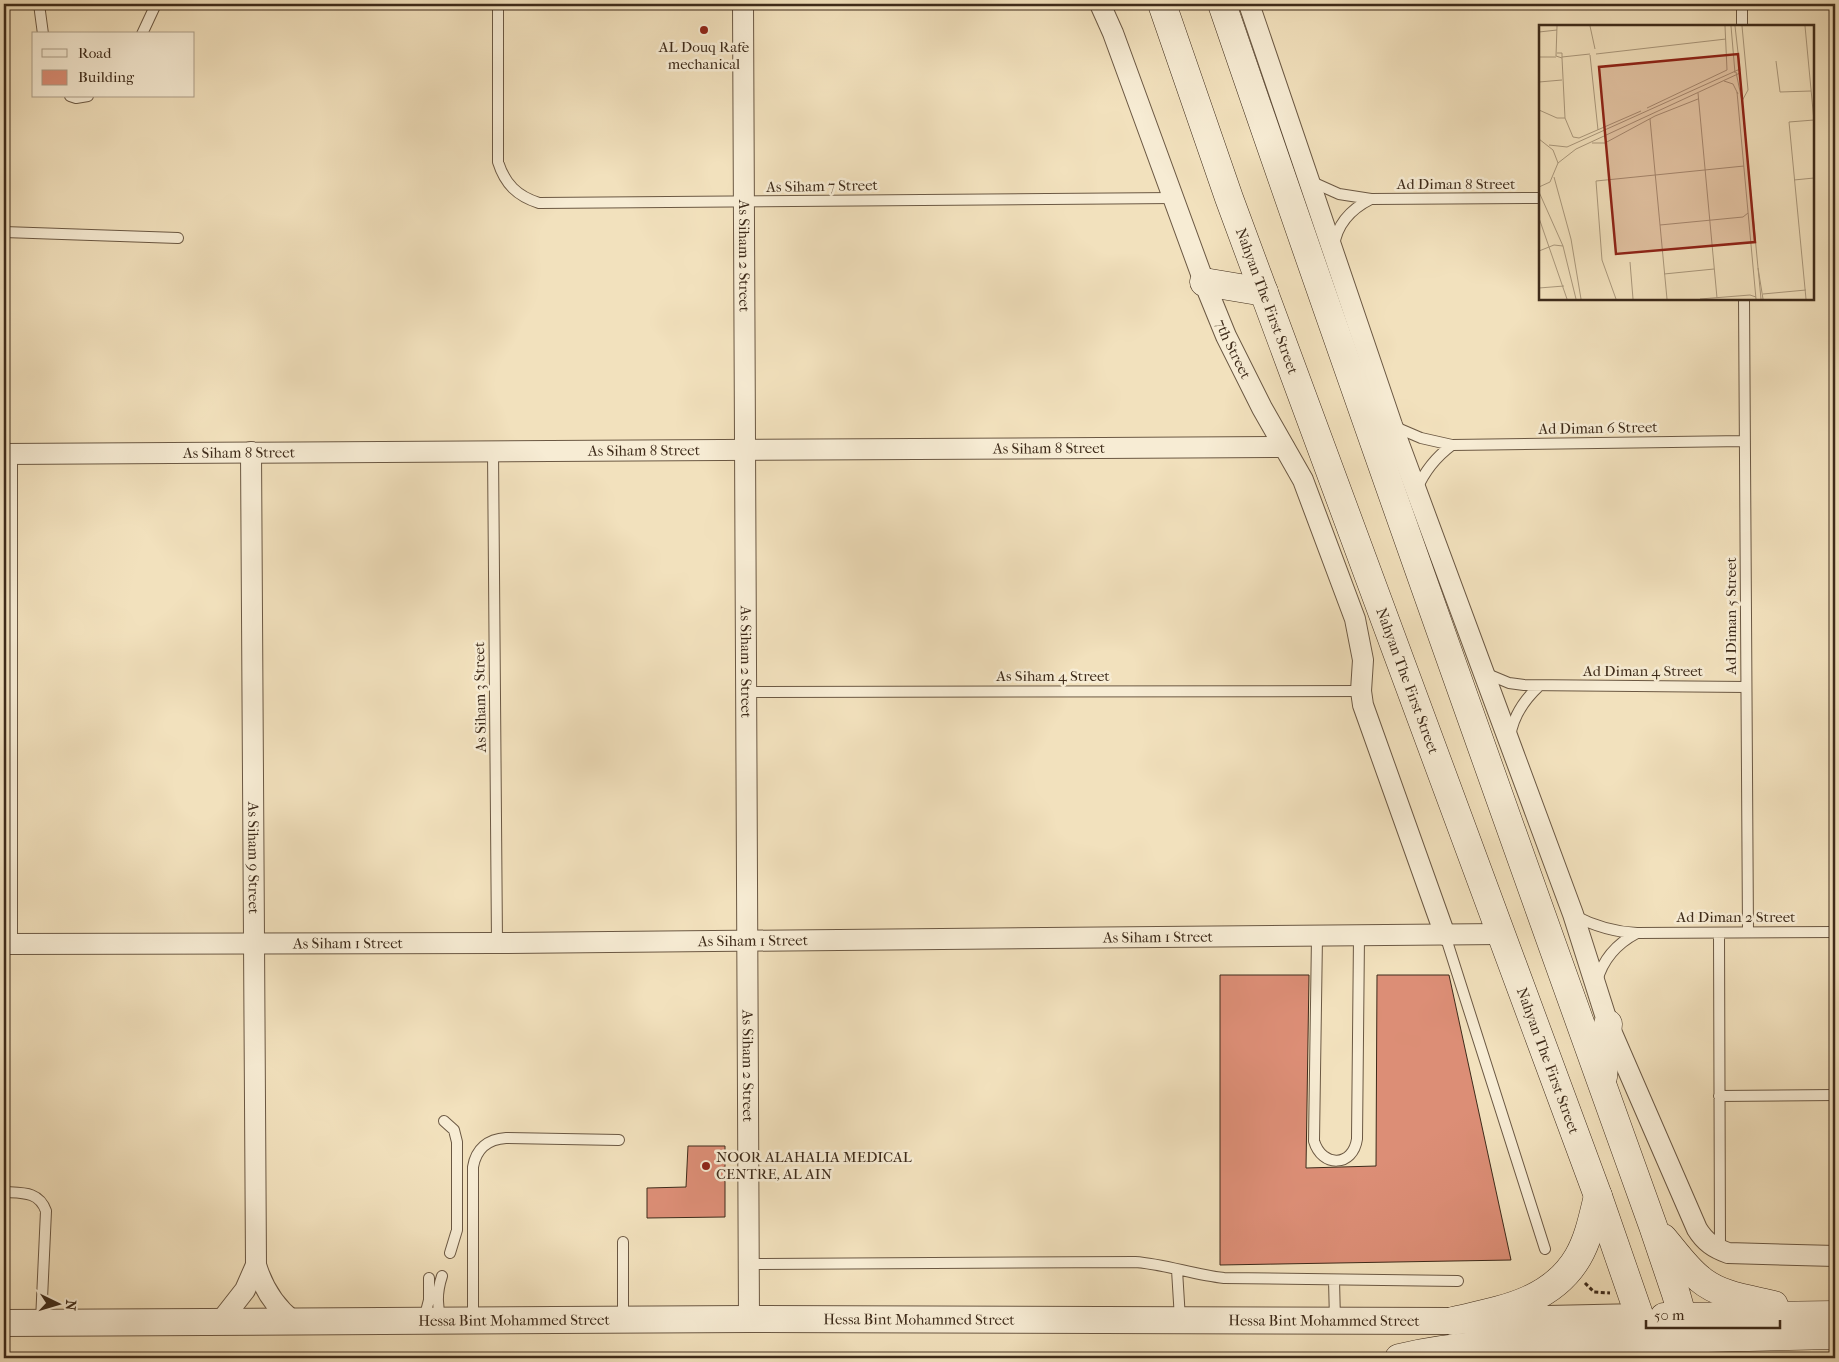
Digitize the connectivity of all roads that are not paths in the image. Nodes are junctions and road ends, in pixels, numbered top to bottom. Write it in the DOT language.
graph roads {
  1 [pos="39,4"];
  2 [pos="156,4"];
  3 [pos="498,4"];
  4 [pos="743,4"];
  5 [pos="1100,4"];
  6 [pos="1162,4"];
  7 [pos="1222,4"];
  8 [pos="1742,4"];
  9 [pos="1250,5"];
  10 [pos="1742,25"];
  11 [pos="43,32"];
  12 [pos="143,32"];
  13 [pos="1309,181"];
  14 [pos="1174,198"];
  15 [pos="1539,198"];
  16 [pos="1371,199"];
  17 [pos="744,202"];
  18 [pos="4,232"];
  19 [pos="178,238"];
  20 [pos="1334,252"];
  21 [pos="1204,282"];
  22 [pos="1264,292"];
  23 [pos="1744,300"];
  24 [pos="1392,425"];
  25 [pos="1745,441"];
  26 [pos="1452,445"];
  27 [pos="1284,447"];
  28 [pos="744,450"];
  29 [pos="492,451"];
  30 [pos="251,452"];
  31 [pos="8,454"];
  32 [pos="1417,490"];
  33 [pos="1482,671"];
  34 [pos="1539,686"];
  35 [pos="1746,687"];
  36 [pos="1361,691"];
  37 [pos="745,692"];
  38 [pos="1509,743"];
  39 [pos="1573,914"];
  40 [pos="1748,932"];
  41 [pos="1835,932"];
  42 [pos="1636,933"];
  43 [pos="1719,933"];
  44 [pos="1502,934"];
  45 [pos="1445,935"];
  46 [pos="1317,936"];
  47 [pos="1359,936"];
  48 [pos="746,940"];
  49 [pos="254,943"];
  50 [pos="497,943"];
  51 [pos="8,944"];
  52 [pos="1596,985"];
  53 [pos="1608,1024"];
  54 [pos="1602,1084"];
  55 [pos="1835,1095"];
  56 [pos="1719,1096"];
  57 [pos="444,1121"];
  58 [pos="619,1140"];
  59 [pos="4,1192"];
  60 [pos="1598,1196"];
  61 [pos="1653,1226"];
  62 [pos="622,1242"];
  63 [pos="1545,1249"];
  64 [pos="1720,1250"];
  65 [pos="450,1252"];
  66 [pos="1835,1256"];
  67 [pos="748,1264"];
  68 [pos="256,1265"];
  69 [pos="1177,1270"];
  70 [pos="442,1276"];
  71 [pos="429,1278"];
  72 [pos="1334,1280"];
  73 [pos="1458,1281"];
  74 [pos="1822,1314"];
  75 [pos="749,1318"];
  76 [pos="623,1319"];
  77 [pos="433,1320"];
  78 [pos="473,1320"];
  79 [pos="1180,1320"];
  80 [pos="1335,1320"];
  81 [pos="293,1321"];
  82 [pos="1453,1321"];
  83 [pos="41,1322"];
  84 [pos="220,1322"];
  85 [pos="4,1323"];
  86 [pos="1835,1335"];
  87 [pos="1688,1338"];
  88 [pos="1650,1344"];
  89 [pos="1399,1358"];
  1 -- 11 [label="lane"];
  2 -- 12 [label="lane"];
  3 -- 17 [label="lane, As Siham 7 Street"];
  4 -- 17 [label="street, As Siham 2 Street"];
  5 -- 14 [label="street, 7th Street"];
  6 -- 22 [label="main road, Nahyan The First Street"];
  7 -- 54 [label="main road"];
  8 -- 10 [label="lane"];
  9 -- 13 [label="street"];
  13 -- 16 [label="lane, Ad Diman 8 Street"];
  13 -- 20 [label="street"];
  14 -- 17 [label="lane, As Siham 7 Street"];
  14 -- 21 [label="street, 7th Street"];
  15 -- 16 [label="lane, Ad Diman 8 Street"];
  16 -- 20 [label="lane"];
  17 -- 28 [label="street, As Siham 2 Street"];
  18 -- 19 [label="lane"];
  20 -- 24 [label="street"];
  21 -- 22 [label="main road"];
  21 -- 27 [label="street, 7th Street"];
  22 -- 44 [label="main road, Nahyan The First Street"];
  23 -- 25 [label="lane, Ad Diman 5 Street"];
  24 -- 26 [label="lane, Ad Diman 6 Street"];
  24 -- 32 [label="street"];
  25 -- 26 [label="lane, Ad Diman 6 Street"];
  25 -- 35 [label="lane, Ad Diman 5 Street"];
  26 -- 32 [label="lane"];
  27 -- 28 [label="street, As Siham 8 Street"];
  27 -- 36 [label="street, 7th Street"];
  28 -- 29 [label="street, As Siham 8 Street"];
  28 -- 37 [label="street, As Siham 2 Street"];
  29 -- 30 [label="street, As Siham 8 Street"];
  29 -- 50 [label="lane, As Siham 3 Street"];
  30 -- 31 [label="street, As Siham 8 Street"];
  30 -- 49 [label="street, As Siham 9 Street"];
  31 -- 51 [label="lane"];
  32 -- 33 [label="street"];
  33 -- 34 [label="lane, Ad Diman 4 Street"];
  33 -- 38 [label="street"];
  34 -- 35 [label="lane, Ad Diman 4 Street"];
  34 -- 38 [label="lane"];
  35 -- 40 [label="lane, Ad Diman 5 Street"];
  36 -- 37 [label="lane, As Siham 4 Street"];
  36 -- 45 [label="street, 7th Street"];
  37 -- 48 [label="street, As Siham 2 Street"];
  38 -- 39 [label="street"];
  39 -- 42 [label="lane, Ad Diman 2 Street"];
  39 -- 52 [label="street"];
  40 -- 41 [label="lane, Ad Diman 2 Street"];
  40 -- 43 [label="lane, Ad Diman 2 Street"];
  42 -- 43 [label="lane, Ad Diman 2 Street"];
  42 -- 52 [label="lane"];
  43 -- 56 [label="lane"];
  44 -- 45 [label="street, As Siham 1 Street"];
  44 -- 60 [label="main road, Nahyan The First Street"];
  45 -- 47 [label="street, As Siham 1 Street"];
  45 -- 63 [label="lane"];
  46 -- 47 [label="street, As Siham 1 Street"];
  46 -- 47 [label="lane"];
  46 -- 48 [label="street, As Siham 1 Street"];
  48 -- 50 [label="street, As Siham 1 Street"];
  48 -- 67 [label="street, As Siham 2 Street"];
  49 -- 50 [label="street, As Siham 1 Street"];
  49 -- 51 [label="street, As Siham 1 Street"];
  49 -- 68 [label="street, As Siham 9 Street"];
  52 -- 53 [label="street"];
  53 -- 54 [label="main road"];
  53 -- 64 [label="street"];
  54 -- 61 [label="main road"];
  55 -- 56 [label="lane"];
  56 -- 64 [label="lane"];
  57 -- 65 [label="lane"];
  58 -- 78 [label="lane"];
  59 -- 83 [label="lane"];
  60 -- 82 [label="main road"];
  60 -- 88 [label="main road, Nahyan The First Street"];
  61 -- 74 [label="main road"];
  61 -- 87 [label="main road"];
  62 -- 76 [label="lane"];
  64 -- 66 [label="street"];
  67 -- 69 [label="lane"];
  67 -- 75 [label="street, As Siham 2 Street"];
  68 -- 81 [label="street, As Siham 9 Street"];
  68 -- 84 [label="street, As Siham 9 Street"];
  69 -- 72 [label="lane"];
  69 -- 79 [label="lane"];
  70 -- 77 [label="lane"];
  71 -- 77 [label="lane"];
  72 -- 73 [label="lane"];
  72 -- 80 [label="lane"];
  74 -- 87 [label="main road"];
  75 -- 76 [label="street, Hessa Bint Mohammed Street"];
  75 -- 79 [label="street, Hessa Bint Mohammed Street"];
  76 -- 78 [label="street, Hessa Bint Mohammed Street"];
  77 -- 78 [label="street, Hessa Bint Mohammed Street"];
  77 -- 81 [label="street, Hessa Bint Mohammed Street"];
  79 -- 80 [label="street, Hessa Bint Mohammed Street"];
  80 -- 82 [label="street, Hessa Bint Mohammed Street"];
  81 -- 84 [label="street, Hessa Bint Mohammed Street"];
  82 -- 88 [label="street, Hessa Bint Mohammed Street"];
  83 -- 84 [label="street, Hessa Bint Mohammed Street"];
  83 -- 85 [label="street, Hessa Bint Mohammed Street"];
  86 -- 87 [label="main road"];
  87 -- 88 [label="main road"];
  88 -- 89 [label="main road"];
}
